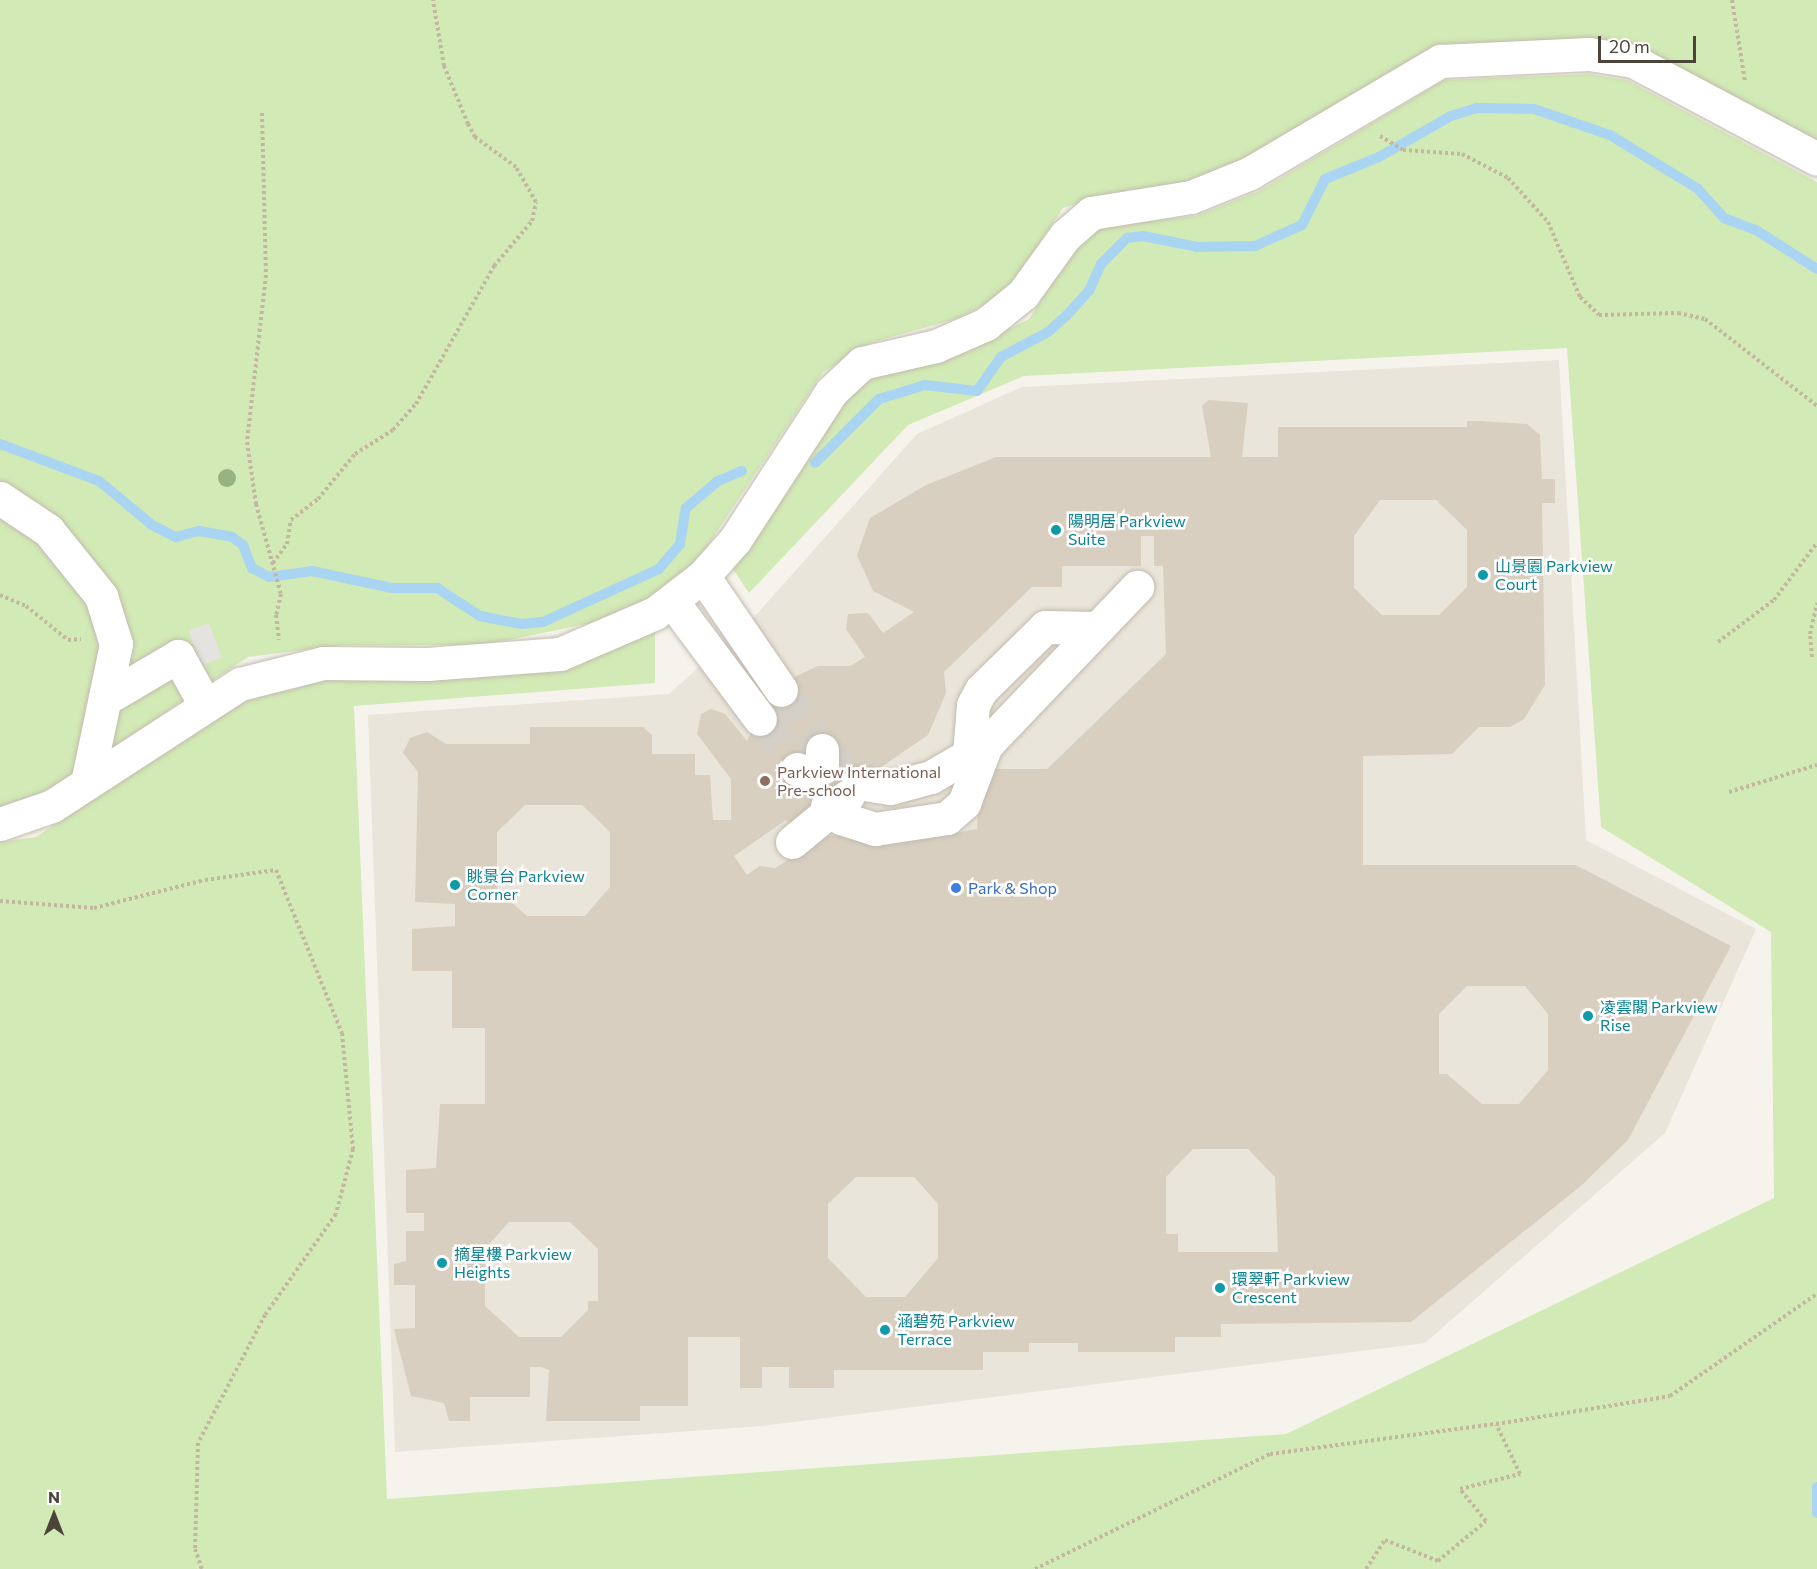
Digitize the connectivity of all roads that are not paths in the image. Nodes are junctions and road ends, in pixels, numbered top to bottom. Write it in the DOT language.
graph roads {
  1 [pos="1817,159"];
  2 [pos="0,498"];
  3 [pos="703,576"];
  4 [pos="1137,587"];
  5 [pos="672,601"];
  6 [pos="781,690"];
  7 [pos="105,699"];
  8 [pos="204,703"];
  9 [pos="760,719"];
  10 [pos="822,750"];
  11 [pos="978,750"];
  12 [pos="796,769"];
  13 [pos="87,783"];
  14 [pos="830,808"];
  15 [pos="0,824"];
  16 [pos="792,842"];
  1 -- 3 [label="street"];
  2 -- 7 [label="street"];
  3 -- 5 [label="street"];
  3 -- 6 [label="street"];
  4 -- 11 [label="street"];
  5 -- 8 [label="street"];
  5 -- 9 [label="street"];
  7 -- 8 [label="street"];
  7 -- 13 [label="street"];
  8 -- 13 [label="street"];
  10 -- 12 [label="street"];
  11 -- 14 [label="street"];
  11 -- 14 [label="street"];
  13 -- 15 [label="street"];
  14 -- 16 [label="street"];
}
